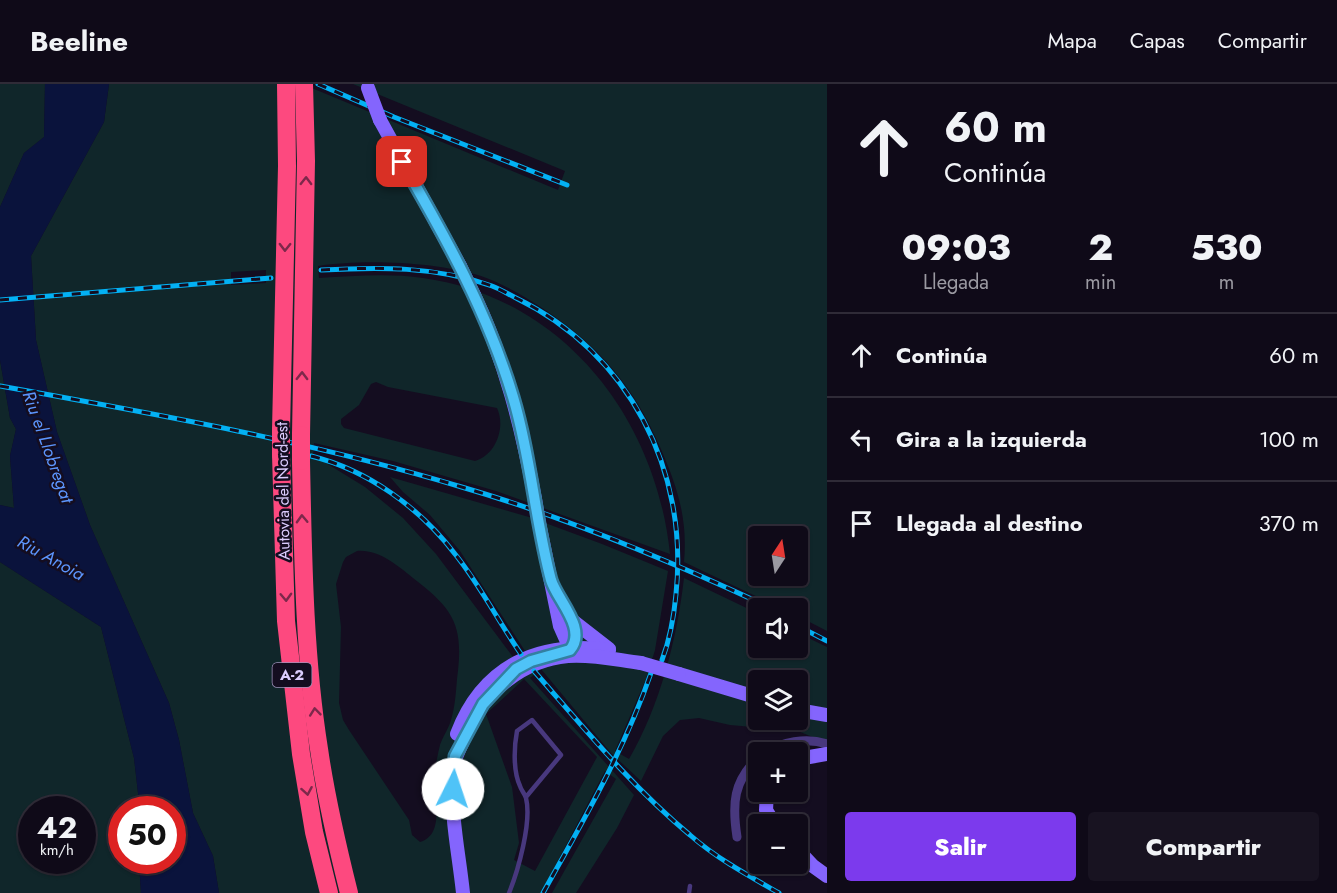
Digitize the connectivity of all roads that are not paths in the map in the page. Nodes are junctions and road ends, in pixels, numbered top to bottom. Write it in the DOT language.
graph roads {
  1 [pos="286,84"];
  2 [pos="304,86"];
  3 [pos="368,86"];
  4 [pos="567,623"];
  5 [pos="573,647"];
  6 [pos="548,650"];
  7 [pos="611,650"];
  8 [pos="597,657"];
  9 [pos="641,663"];
  10 [pos="505,682"];
  11 [pos="748,696"];
  12 [pos="808,712"];
  13 [pos="824,716"];
  14 [pos="806,742"];
  15 [pos="827,744"];
  16 [pos="827,754"];
  17 [pos="455,756"];
  18 [pos="808,757"];
  19 [pos="748,767"];
  20 [pos="526,797"];
  21 [pos="737,837"];
  22 [pos="808,861"];
  23 [pos="827,876"];
  24 [pos="690,886"];
  25 [pos="329,893"];
  26 [pos="349,893"];
  27 [pos="463,893"];
  28 [pos="509,893"];
  29 [pos="689,893"];
  1 -- 25 [label="highway, Autovia del Nord-est / A-2, one-way, bridge"];
  26 -- 2 [label="highway, Autovia del Nord-est / A-2, one-way, bridge"];
  3 -- 4 [label="main road, bridge"];
  4 -- 5 [label="main road"];
  4 -- 6 [label="main road"];
  4 -- 7 [label="main road"];
  5 -- 6 [label="main road"];
  5 -- 7 [label="main road"];
  5 -- 8 [label="main road"];
  5 -- 10 [label="main road"];
  6 -- 17 [label="main road"];
  7 -- 9 [label="main road"];
  8 -- 9 [label="main road"];
  8 -- 10 [label="main road"];
  9 -- 11 [label="main road, bridge"];
  10 -- 17 [label="main road"];
  12 -- 13 [label="main road"];
  14 -- 15 [label="street"];
  16 -- 18 [label="main road"];
  17 -- 27 [label="main road"];
  19 -- 21 [label="street"];
  20 -- 20 [label="lane"];
  20 -- 28 [label="lane"];
  22 -- 23 [label="main road"];
  24 -- 29 [label="lane"];
}
